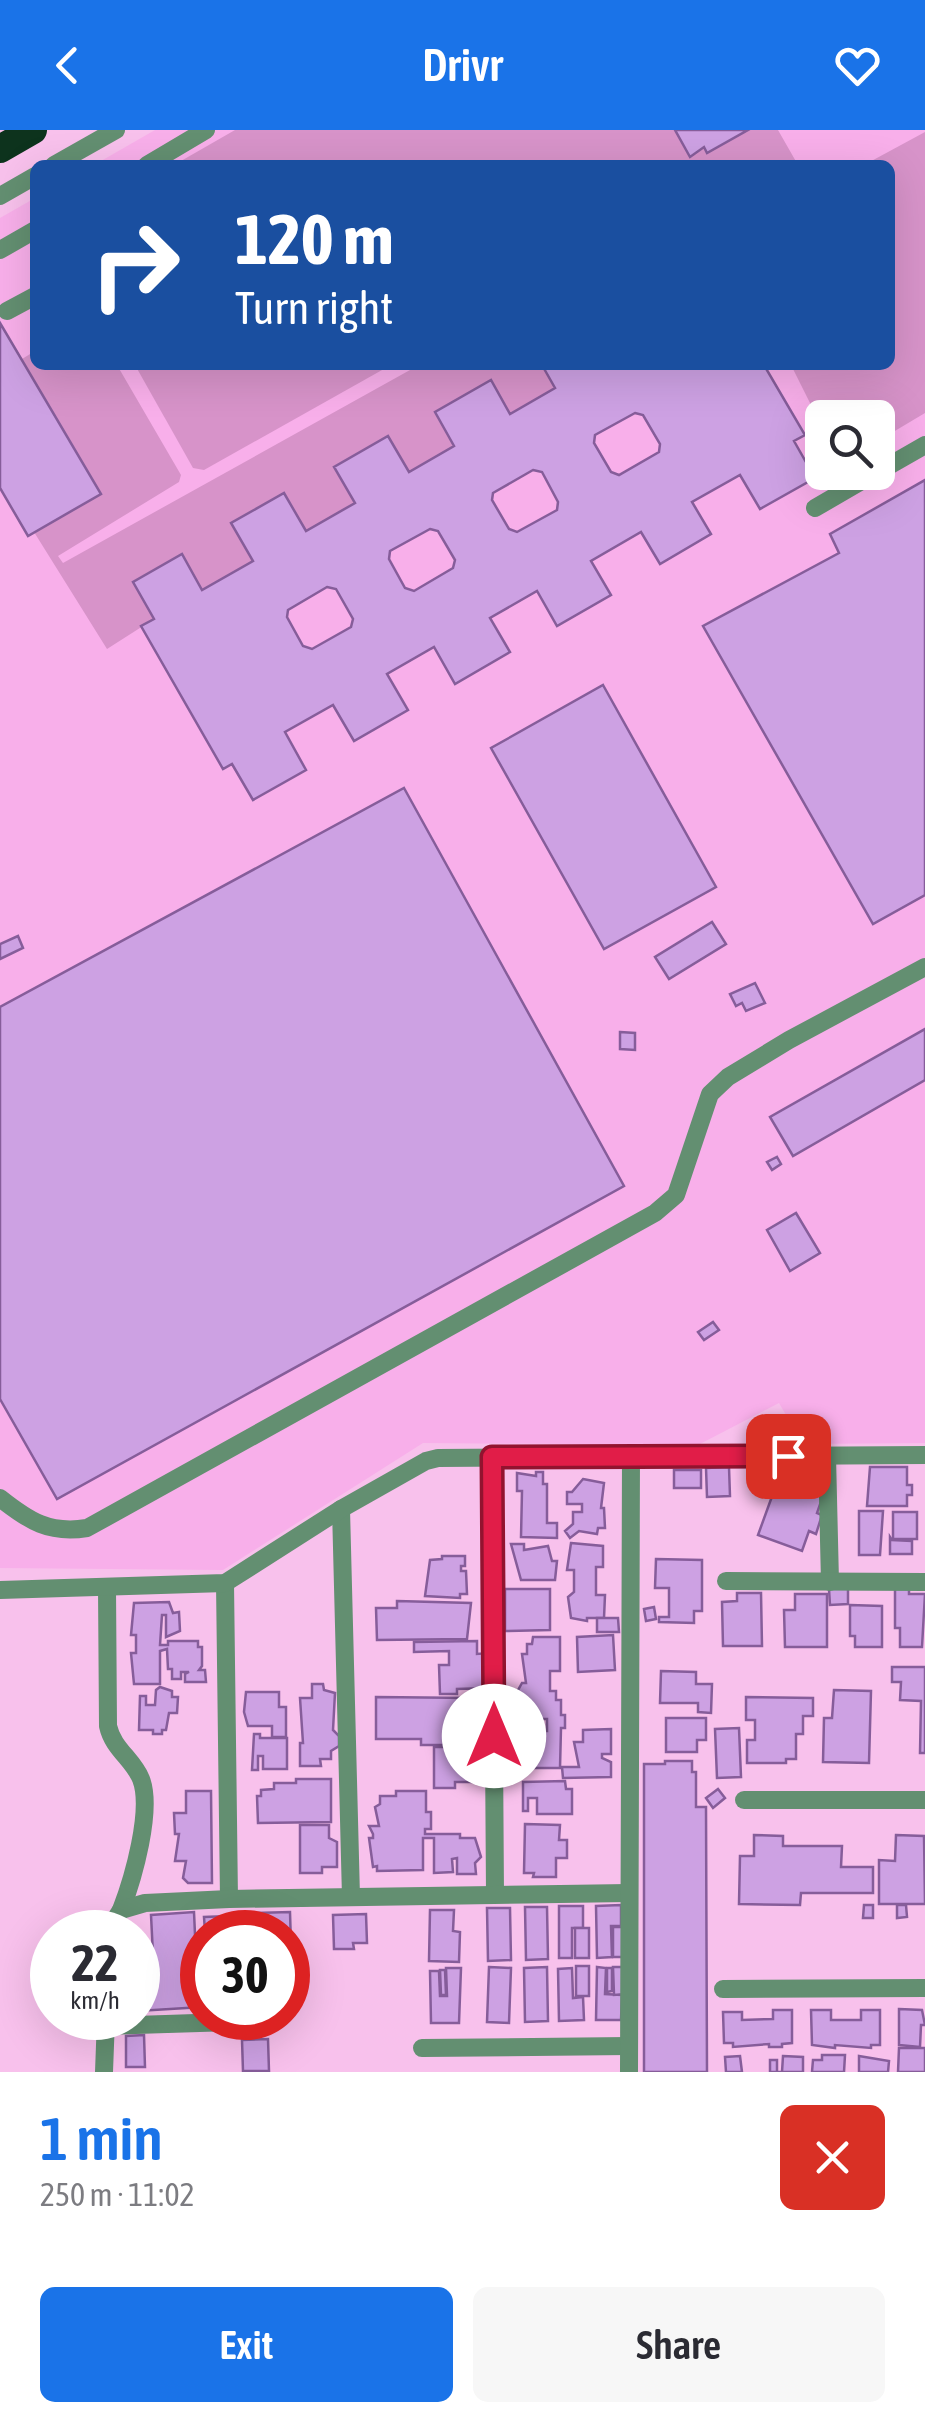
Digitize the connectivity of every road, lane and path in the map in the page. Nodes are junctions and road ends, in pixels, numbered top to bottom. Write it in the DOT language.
graph roads {
  1 [pos="33,130"];
  2 [pos="116,130"];
  3 [pos="206,130"];
  4 [pos="0,149"];
  5 [pos="63,160"];
  6 [pos="155,160"];
  7 [pos="30,179"];
  8 [pos="0,196"];
  9 [pos="30,233"];
  10 [pos="0,250"];
  11 [pos="30,299"];
  12 [pos="7,312"];
  13 [pos="925,445"];
  14 [pos="895,462"];
  15 [pos="846,490"];
  16 [pos="815,508"];
  17 [pos="925,967"];
  18 [pos="925,1455"];
  19 [pos="630,1456"];
  20 [pos="827,1456"];
  21 [pos="492,1457"];
  22 [pos="0,1498"];
  23 [pos="341,1510"];
  24 [pos="726,1581"];
  25 [pos="830,1582"];
  26 [pos="925,1582"];
  27 [pos="226,1584"];
  28 [pos="108,1588"];
  29 [pos="0,1590"];
  30 [pos="744,1800"];
  31 [pos="925,1800"];
  32 [pos="628,1893"];
  33 [pos="496,1894"];
  34 [pos="351,1897"];
  35 [pos="229,1899"];
  36 [pos="121,1910"];
  37 [pos="925,1988"];
  38 [pos="723,1989"];
  39 [pos="105,2040"];
  40 [pos="629,2046"];
  41 [pos="422,2048"];
  42 [pos="104,2072"];
  43 [pos="629,2072"];
  1 -- 4 [label="highway"];
  2 -- 5 [label="street"];
  3 -- 6 [label="street"];
  7 -- 8 [label="street"];
  9 -- 10 [label="street"];
  11 -- 12 [label="street"];
  13 -- 14 [label="street"];
  15 -- 16 [label="street"];
  17 -- 22 [label="street"];
  18 -- 20 [label="street"];
  19 -- 20 [label="street"];
  19 -- 21 [label="street"];
  19 -- 32 [label="street"];
  20 -- 25 [label="street"];
  21 -- 23 [label="street"];
  21 -- 33 [label="street"];
  23 -- 27 [label="street"];
  23 -- 34 [label="street"];
  24 -- 25 [label="street"];
  25 -- 26 [label="street"];
  27 -- 28 [label="street"];
  27 -- 35 [label="street"];
  28 -- 29 [label="street"];
  28 -- 36 [label="street"];
  30 -- 31 [label="street"];
  32 -- 33 [label="street"];
  32 -- 40 [label="street"];
  33 -- 34 [label="street"];
  34 -- 35 [label="street"];
  35 -- 36 [label="street"];
  37 -- 38 [label="street"];
  39 -- 42 [label="street"];
  40 -- 41 [label="street"];
  40 -- 43 [label="street"];
}
